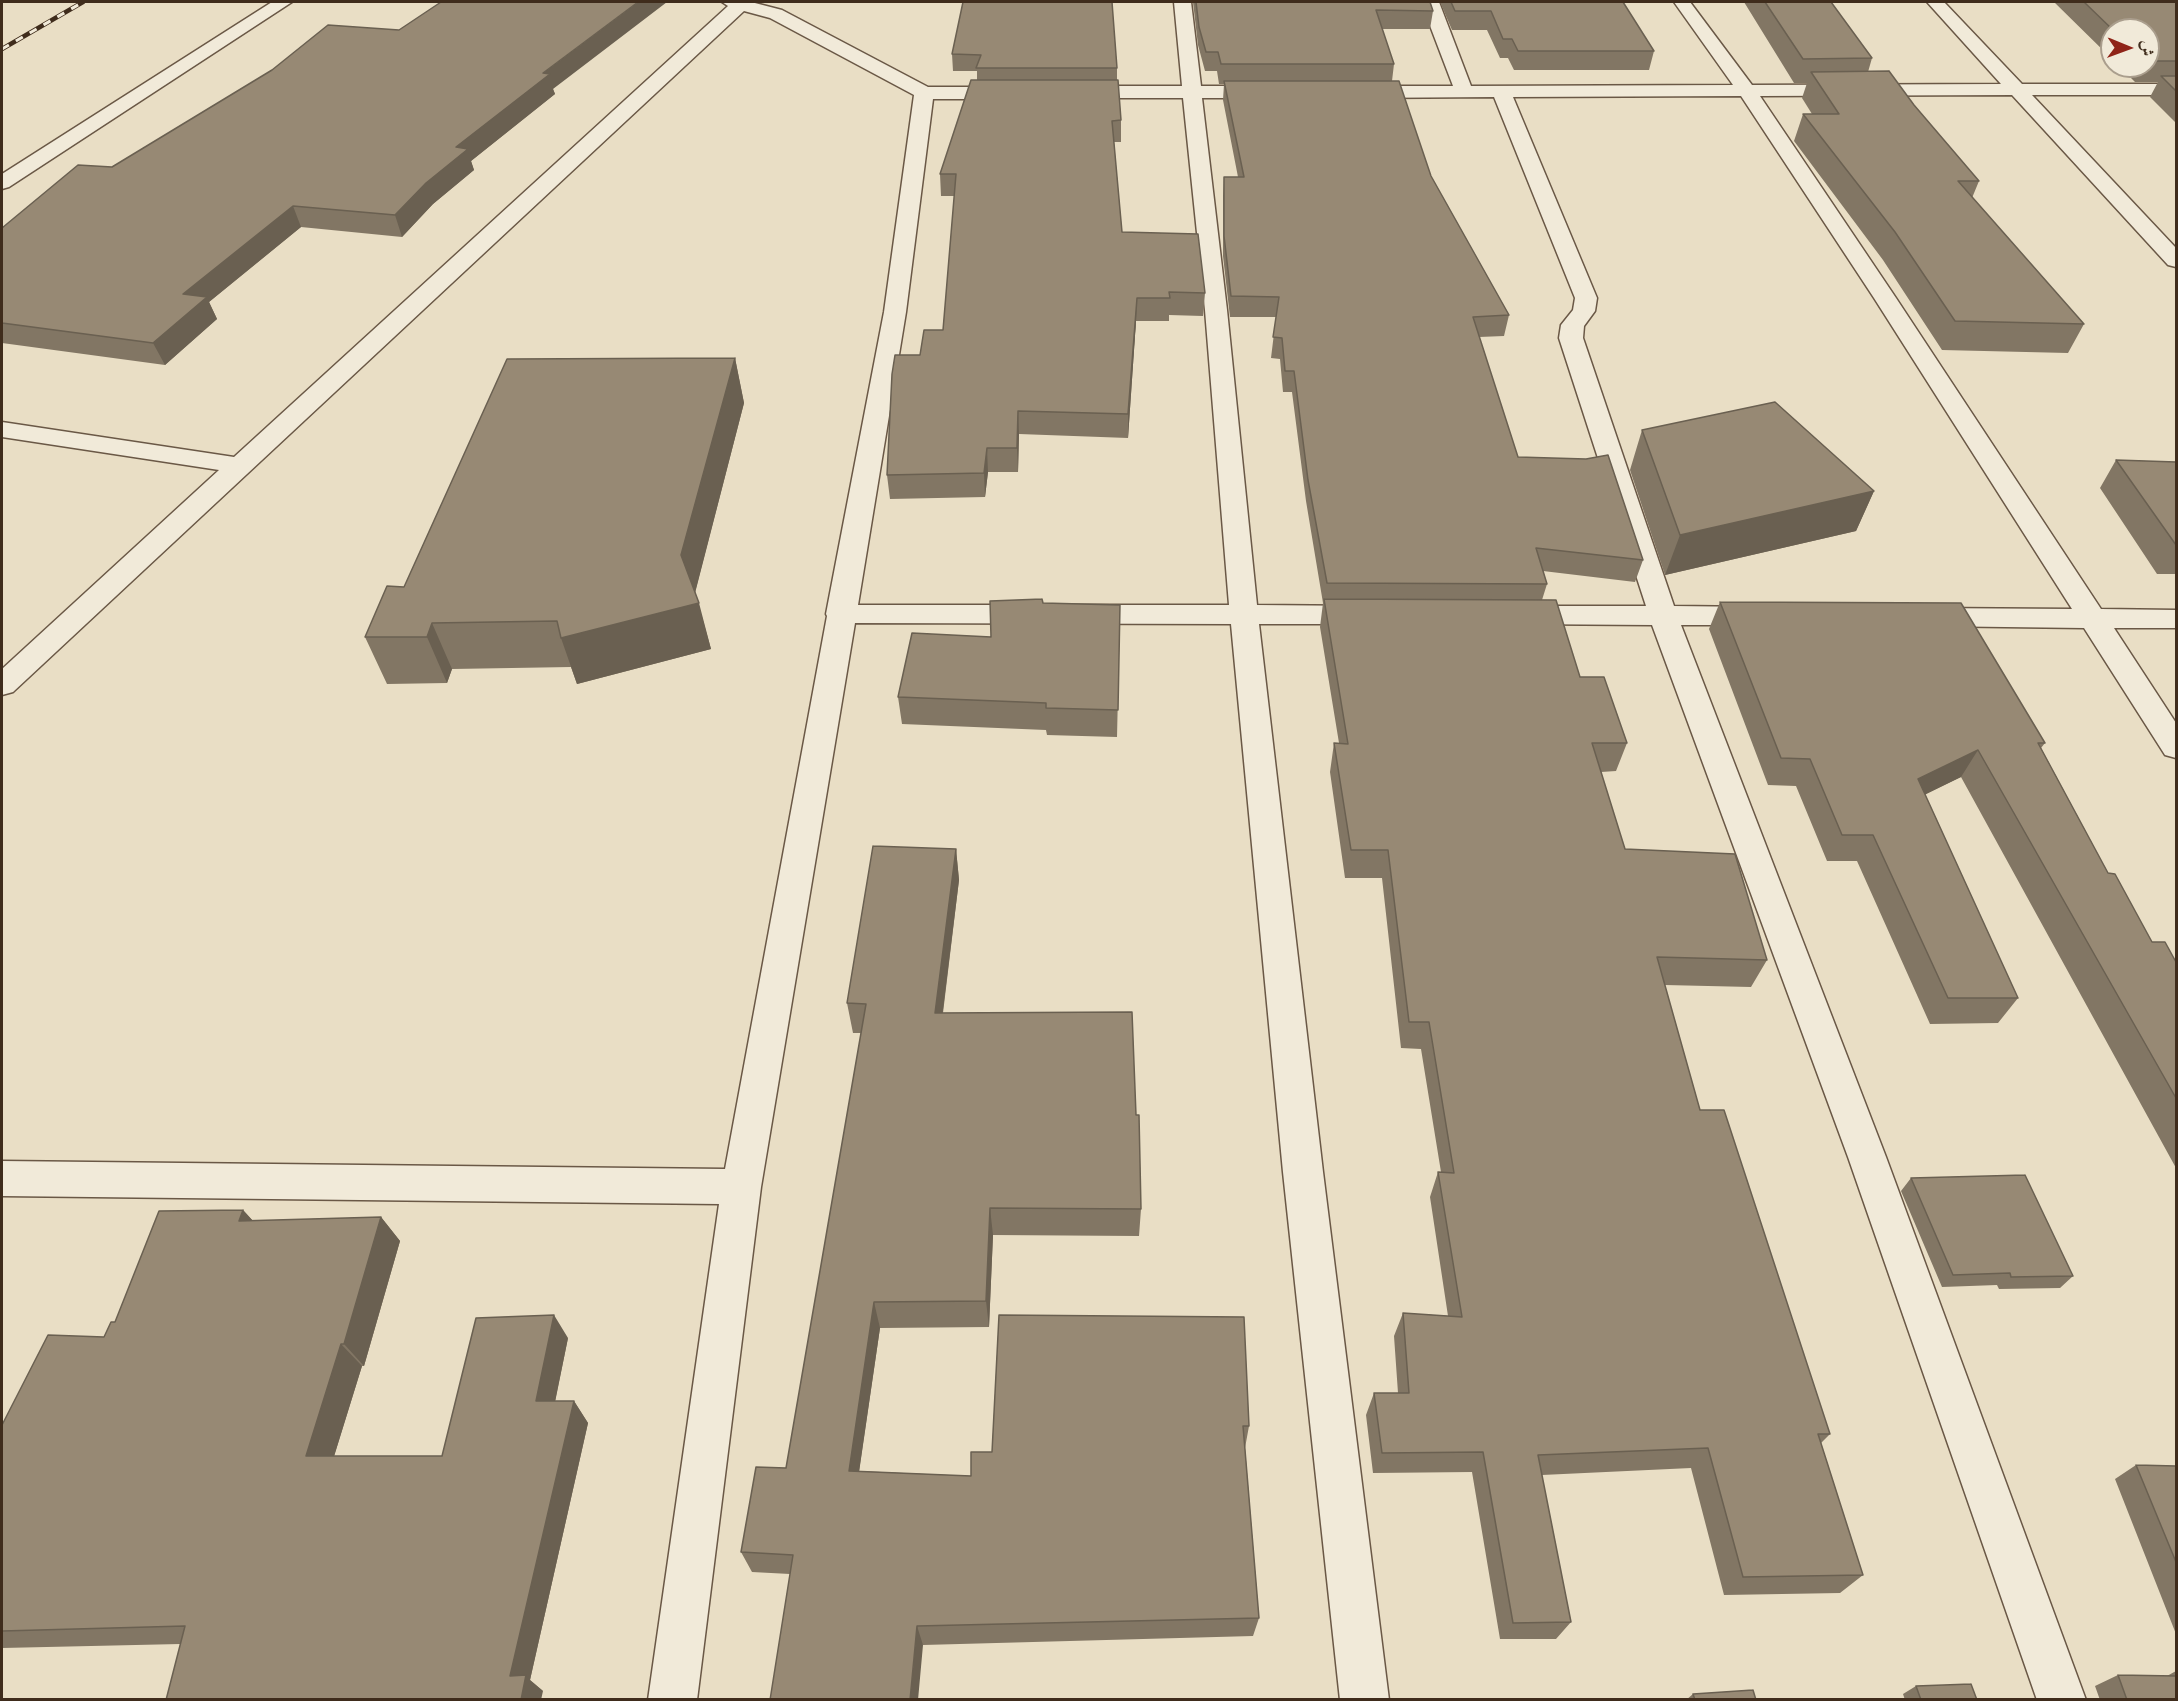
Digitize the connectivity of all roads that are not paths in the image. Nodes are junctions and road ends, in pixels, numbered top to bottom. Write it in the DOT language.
graph roads {
  1 [pos="283,2"];
  2 [pos="738,2"];
  3 [pos="1182,2"];
  4 [pos="1430,2"];
  5 [pos="1682,2"];
  6 [pos="1935,2"];
  7 [pos="2018,89"];
  8 [pos="2176,89"];
  9 [pos="1746,90"];
  10 [pos="1464,91"];
  11 [pos="1501,91"];
  12 [pos="1193,92"];
  13 [pos="1287,92"];
  14 [pos="1334,92"];
  15 [pos="924,93"];
  16 [pos="1029,93"];
  17 [pos="1053,93"];
  18 [pos="2,183"];
  19 [pos="2176,260"];
  20 [pos="2,429"];
  21 [pos="241,466"];
  22 [pos="840,614"];
  23 [pos="1245,615"];
  24 [pos="1400,615"];
  25 [pos="1483,615"];
  26 [pos="1663,616"];
  27 [pos="1780,616"];
  28 [pos="1898,617"];
  29 [pos="2091,619"];
  30 [pos="2176,619"];
  31 [pos="2,685"];
  32 [pos="2176,747"];
  33 [pos="2,1179"];
  34 [pos="741,1187"];
  35 [pos="672,1700"];
  36 [pos="1365,1700"];
  37 [pos="2062,1700"];
  1 -- 18 [label="street"];
  2 -- 15 [label="street"];
  2 -- 21 [label="street"];
  3 -- 12 [label="street"];
  4 -- 10 [label="street"];
  5 -- 9 [label="street"];
  6 -- 7 [label="street"];
  7 -- 8 [label="street"];
  7 -- 9 [label="street"];
  7 -- 19 [label="street"];
  9 -- 11 [label="street"];
  9 -- 29 [label="street"];
  10 -- 11 [label="street"];
  10 -- 14 [label="street"];
  11 -- 26 [label="street"];
  12 -- 13 [label="street"];
  12 -- 17 [label="street"];
  12 -- 23 [label="street"];
  15 -- 16 [label="street"];
  15 -- 22 [label="street"];
  20 -- 21 [label="street"];
  21 -- 31 [label="street"];
  22 -- 23 [label="street"];
  22 -- 34 [label="street"];
  23 -- 24 [label="street"];
  23 -- 36 [label="street"];
  25 -- 26 [label="street"];
  26 -- 27 [label="street"];
  26 -- 37 [label="street"];
  28 -- 29 [label="street"];
  29 -- 30 [label="street"];
  29 -- 32 [label="street"];
  33 -- 34 [label="street"];
  34 -- 35 [label="street"];
}
